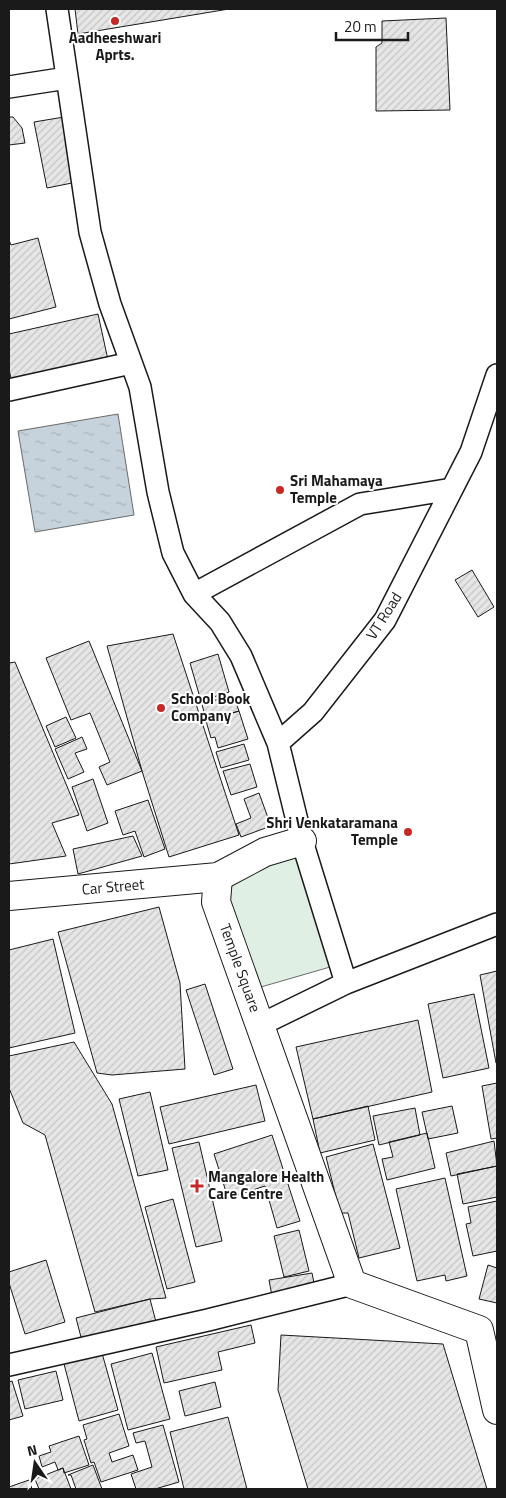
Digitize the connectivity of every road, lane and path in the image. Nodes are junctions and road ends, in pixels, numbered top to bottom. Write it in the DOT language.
graph roads {
  1 [pos="56,9"];
  2 [pos="67,78"];
  3 [pos="9,87"];
  4 [pos="131,363"];
  5 [pos="497,375"];
  6 [pos="9,390"];
  7 [pos="452,489"];
  8 [pos="194,594"];
  9 [pos="278,743"];
  10 [pos="302,841"];
  11 [pos="218,877"];
  12 [pos="9,896"];
  13 [pos="497,924"];
  14 [pos="346,983"];
  15 [pos="260,1025"];
  16 [pos="352,1284"];
  17 [pos="488,1329"];
  18 [pos="9,1365"];
  19 [pos="497,1410"];
  1 -- 2 [label="street"];
  2 -- 3 [label="street"];
  2 -- 4 [label="street"];
  4 -- 6 [label="street"];
  4 -- 8 [label="street"];
  5 -- 7 [label="street, VT Road"];
  7 -- 8 [label="street"];
  7 -- 9 [label="street, VT Road"];
  8 -- 9 [label="street"];
  9 -- 10 [label="street"];
  10 -- 11 [label="street"];
  10 -- 14 [label="street"];
  11 -- 12 [label="street, Car Street"];
  11 -- 15 [label="street, Temple Square"];
  13 -- 14 [label="street, Temple Square"];
  14 -- 15 [label="street, Temple Square"];
  15 -- 16 [label="street"];
  16 -- 17 [label="street"];
  16 -- 18 [label="street"];
  17 -- 19 [label="street"];
}
